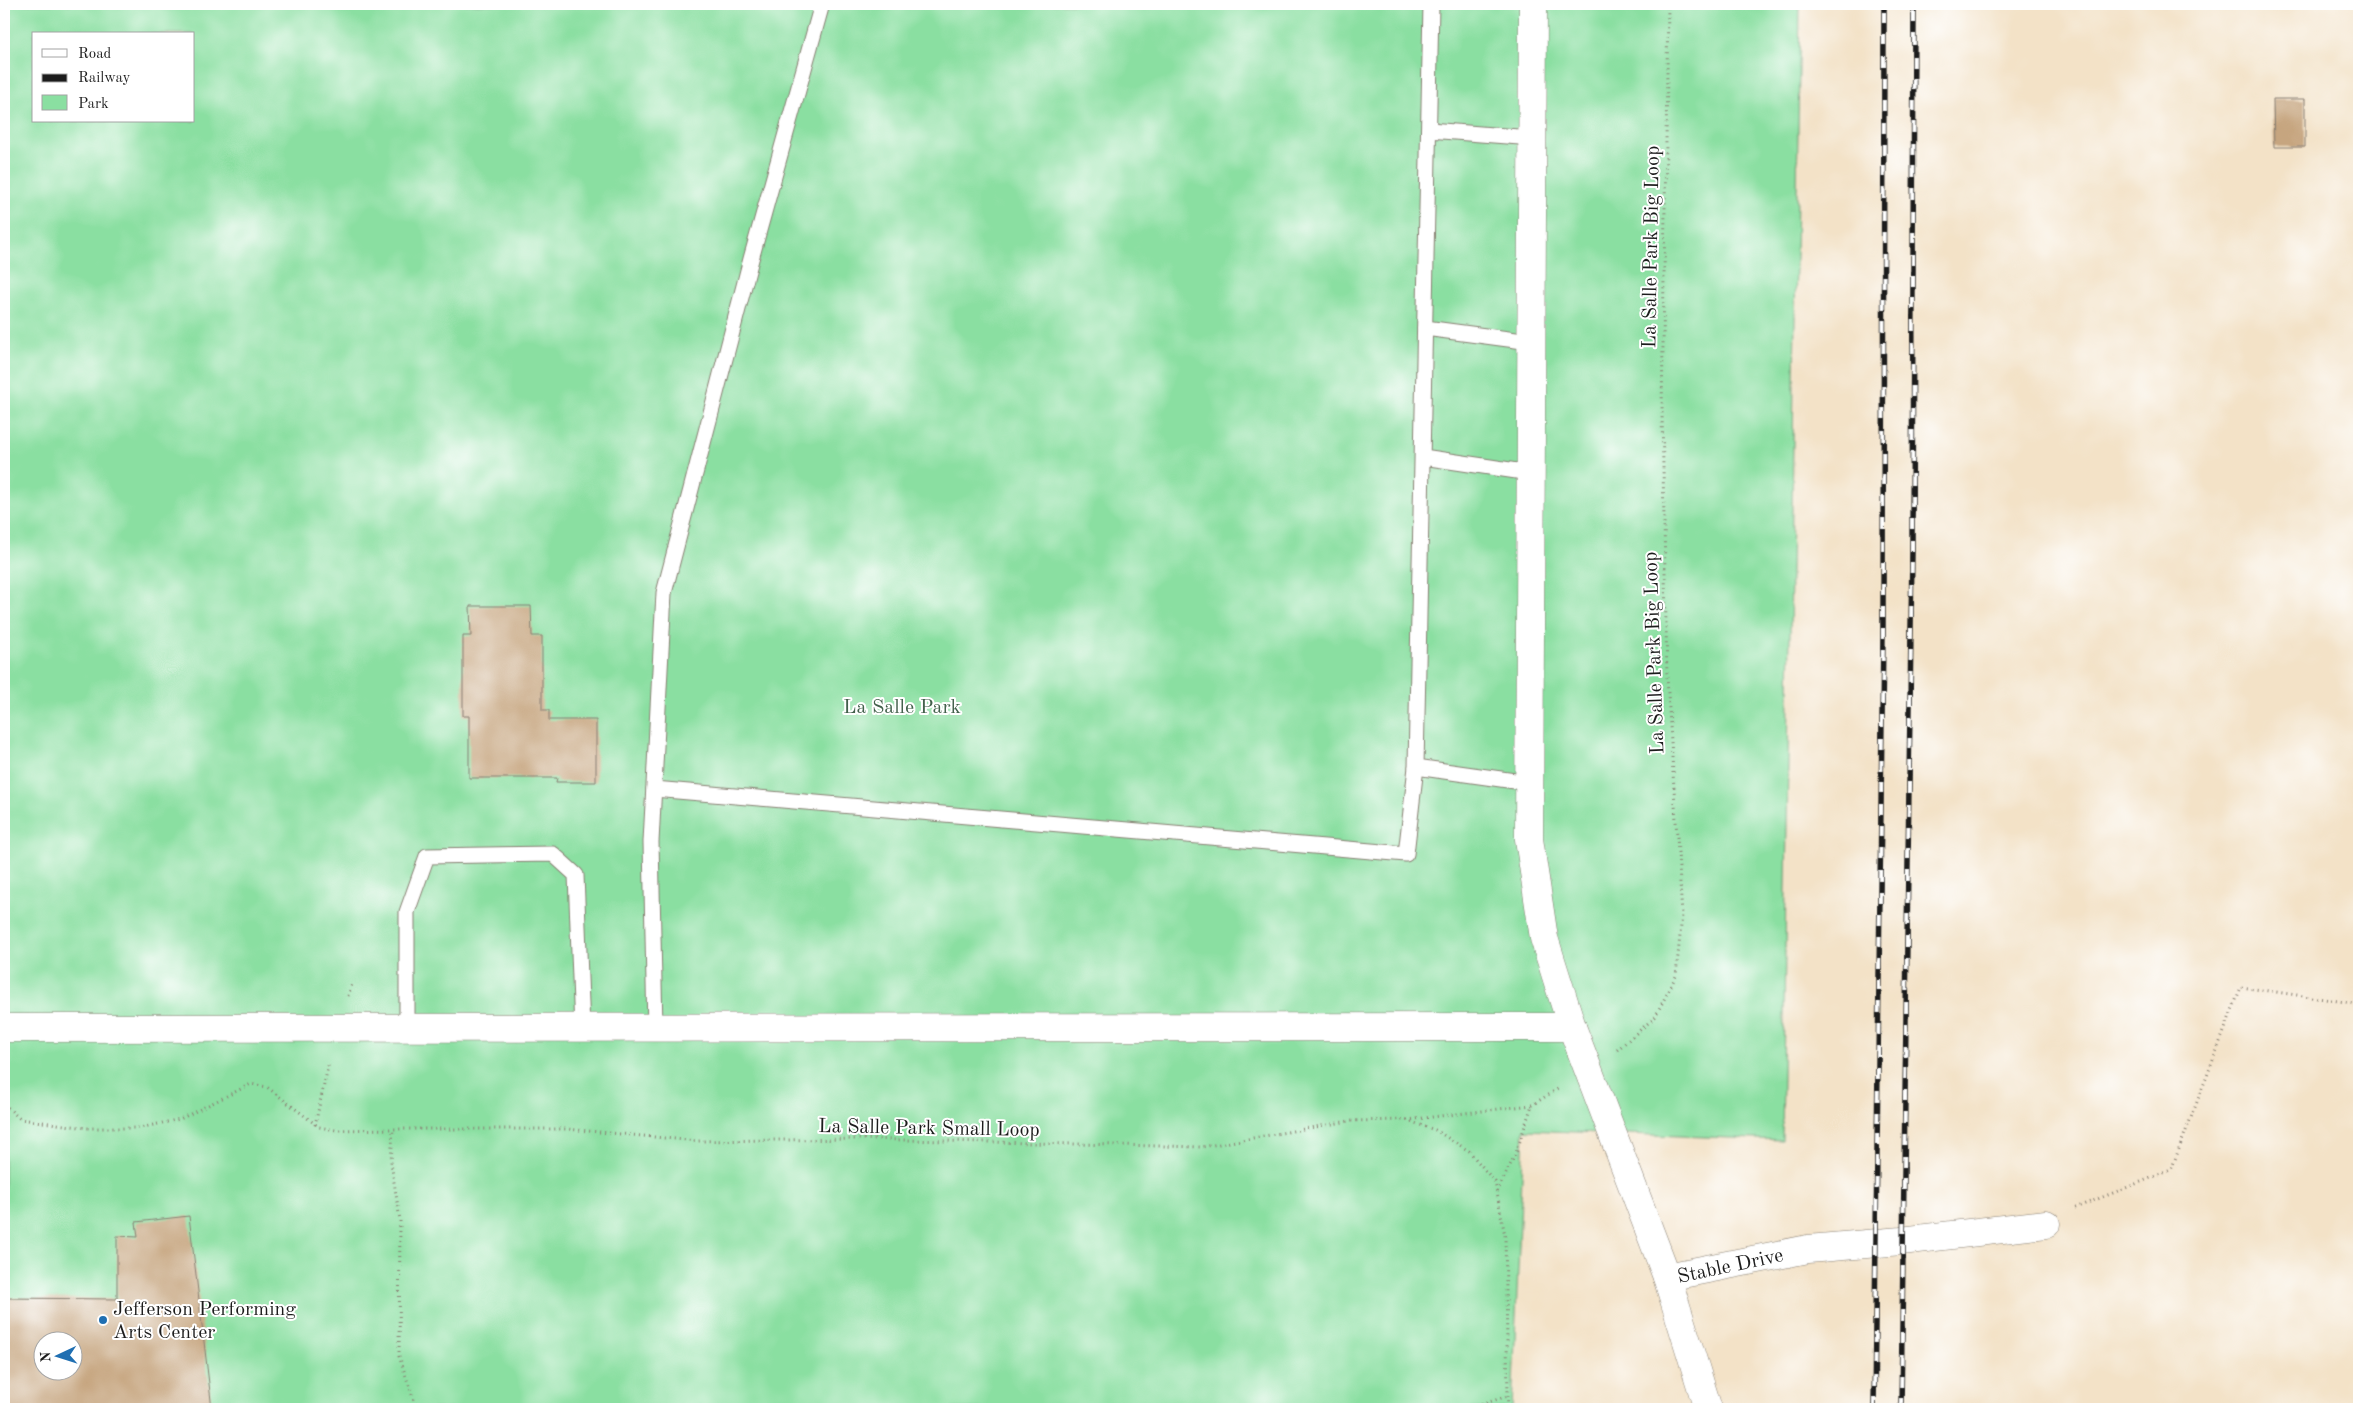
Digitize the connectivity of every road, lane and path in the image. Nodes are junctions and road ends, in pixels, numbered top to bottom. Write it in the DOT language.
graph roads {
  1 [pos="822,4"];
  2 [pos="1432,4"];
  3 [pos="1534,4"];
  4 [pos="1668,4"];
  5 [pos="1429,130"];
  6 [pos="1533,138"];
  7 [pos="1425,328"];
  8 [pos="1531,342"];
  9 [pos="1423,457"];
  10 [pos="1530,473"];
  11 [pos="1416,767"];
  12 [pos="1529,783"];
  13 [pos="654,789"];
  14 [pos="2359,1004"];
  15 [pos="1572,1027"];
  16 [pos="4,1028"];
  17 [pos="407,1029"];
  18 [pos="582,1029"];
  19 [pos="655,1029"];
  20 [pos="1588,1069"];
  21 [pos="4,1104"];
  22 [pos="1532,1105"];
  23 [pos="1406,1120"];
  24 [pos="393,1129"];
  25 [pos="1496,1192"];
  26 [pos="2046,1224"];
  27 [pos="1667,1277"];
  28 [pos="1508,1396"];
  29 [pos="417,1409"];
  30 [pos="1467,1409"];
  31 [pos="1507,1409"];
  32 [pos="1708,1409"];
  1 -- 13 [label="lane"];
  2 -- 5 [label="lane"];
  3 -- 6 [label="street"];
  4 -- 20 [label="path, La Salle Park Big Loop"];
  5 -- 6 [label="lane"];
  5 -- 7 [label="lane"];
  6 -- 8 [label="street"];
  7 -- 8 [label="lane"];
  7 -- 9 [label="lane"];
  8 -- 10 [label="street"];
  9 -- 10 [label="lane"];
  9 -- 11 [label="lane"];
  10 -- 12 [label="street"];
  11 -- 12 [label="lane"];
  11 -- 13 [label="lane"];
  12 -- 15 [label="street"];
  13 -- 19 [label="lane"];
  14 -- 26 [label="path"];
  15 -- 19 [label="street"];
  15 -- 20 [label="street"];
  16 -- 17 [label="street"];
  17 -- 18 [label="street"];
  17 -- 18 [label="lane"];
  18 -- 19 [label="street"];
  20 -- 22 [label="path, La Salle Park Big Loop"];
  20 -- 27 [label="street"];
  21 -- 24 [label="path, La Salle Park Small Loop"];
  22 -- 23 [label="path, La Salle Park Big Loop"];
  22 -- 25 [label="path"];
  23 -- 24 [label="path, La Salle Park Small Loop"];
  23 -- 25 [label="path, La Salle Park Small Loop"];
  24 -- 29 [label="path"];
  25 -- 28 [label="path, La Salle Park Small Loop"];
  26 -- 27 [label="street, Stable Drive"];
  27 -- 32 [label="street, Stable Drive"];
  28 -- 30 [label="path"];
  28 -- 31 [label="path, La Salle Park Small Loop"];
}
